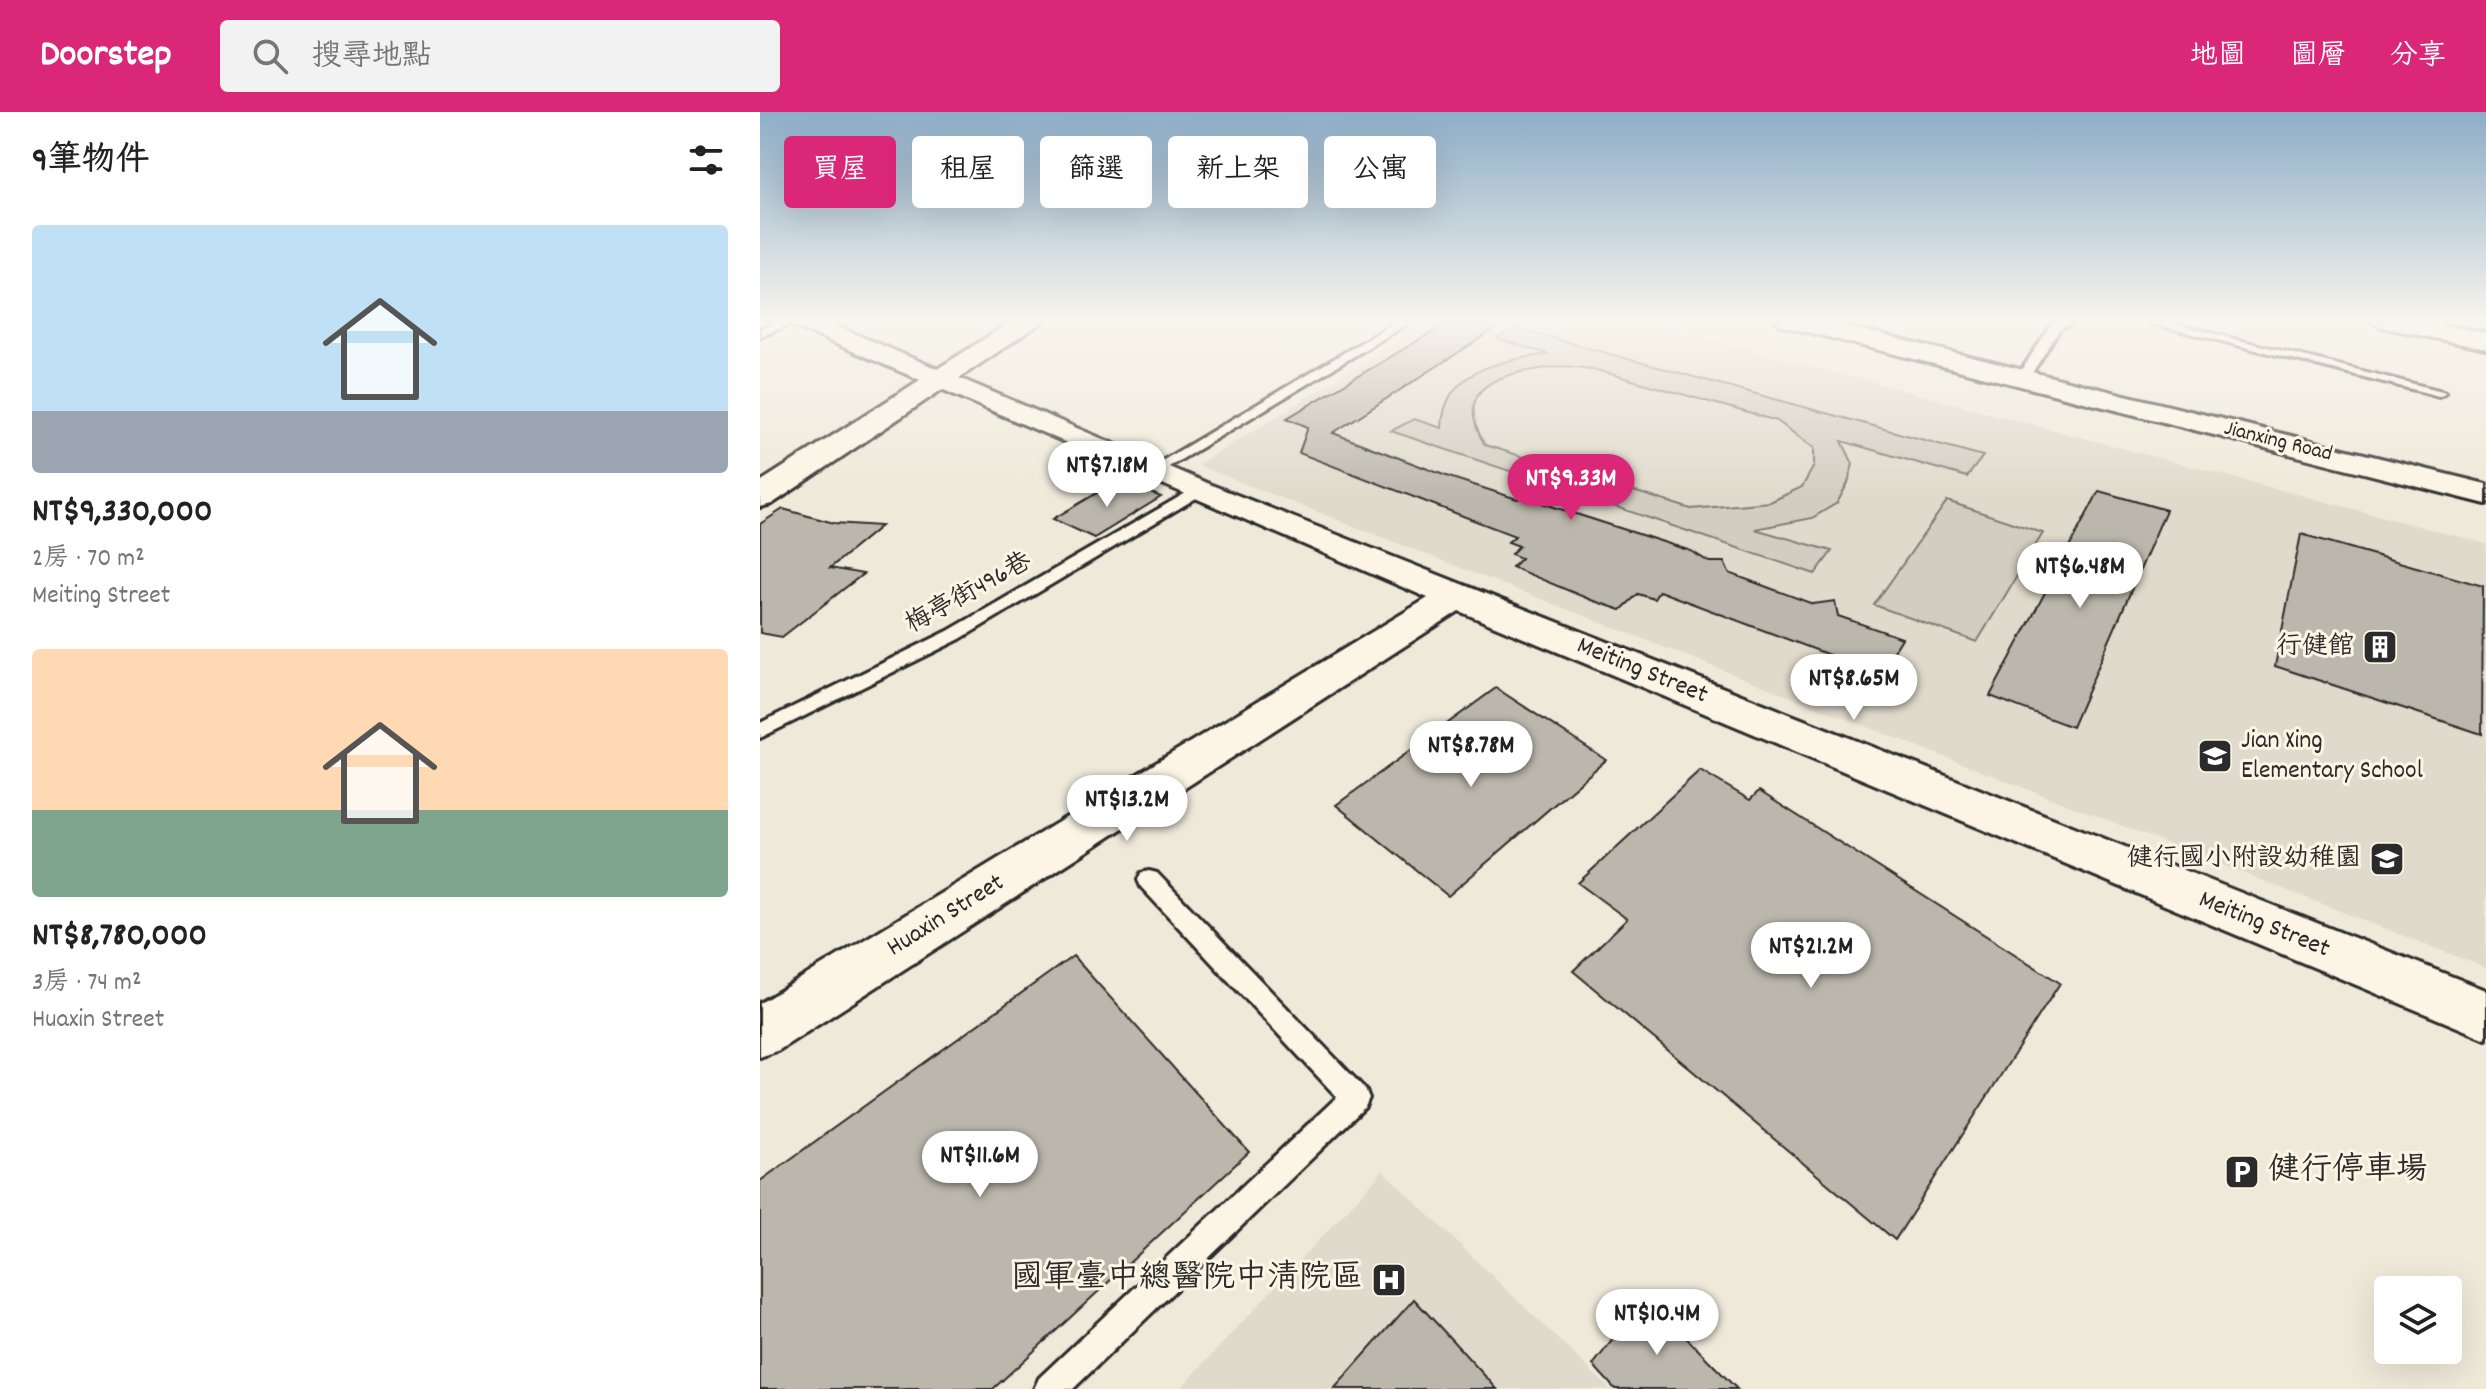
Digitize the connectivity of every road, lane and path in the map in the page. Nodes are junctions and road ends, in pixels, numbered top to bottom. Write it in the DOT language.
graph roads {
  1 [pos="920,380"];
  2 [pos="922,380"];
  3 [pos="939,380"];
  4 [pos="1307,380"];
  5 [pos="2028,380"];
  6 [pos="2388,380"];
  7 [pos="2439,392"];
  8 [pos="760,470"];
  9 [pos="1152,471"];
  10 [pos="1198,491"];
  11 [pos="2486,494"];
  12 [pos="760,497"];
  13 [pos="1457,596"];
  14 [pos="760,731"];
  15 [pos="1149,880"];
  16 [pos="2486,1015"];
  17 [pos="760,1032"];
  18 [pos="1050,1389"];
  1 -- 8 [label="main road"];
  2 -- 12 [label="main road"];
  3 -- 9 [label="street, Meiting Street"];
  4 -- 9 [label="lane"];
  5 -- 11 [label="main road, Jianxing Road"];
  6 -- 7 [label="lane"];
  9 -- 10 [label="street, Meiting Street"];
  10 -- 13 [label="street, Meiting Street"];
  10 -- 14 [label="lane, 梅亭街496巷"];
  13 -- 16 [label="street, Meiting Street"];
  13 -- 17 [label="street, Huaxin Street"];
  15 -- 18 [label="lane"];
}
